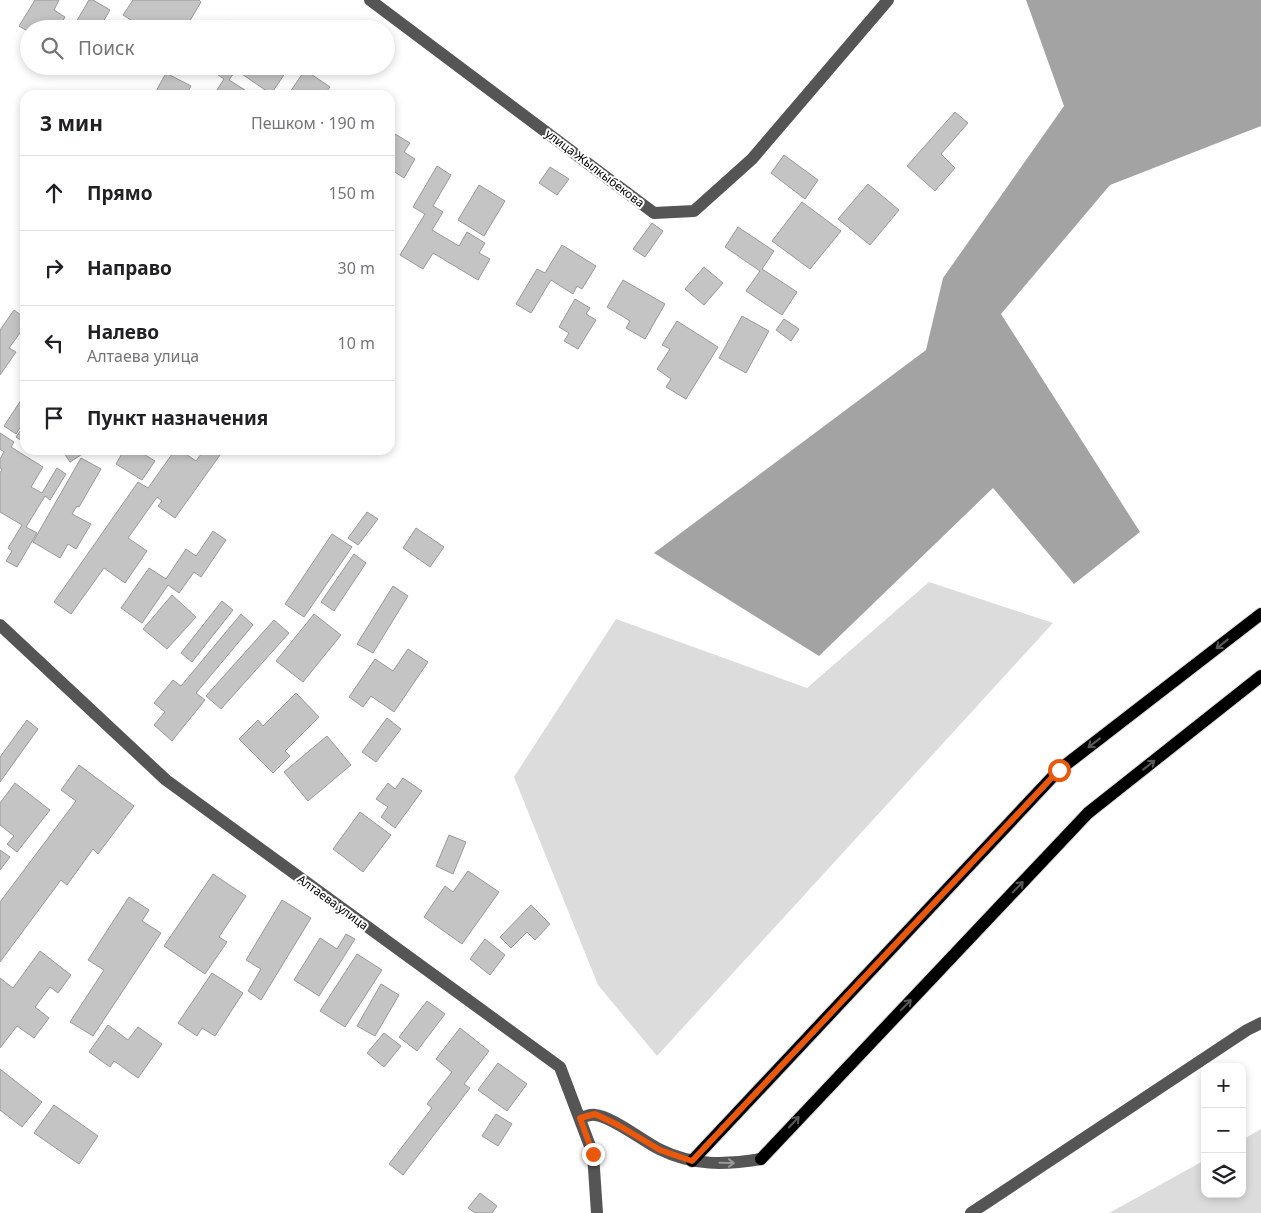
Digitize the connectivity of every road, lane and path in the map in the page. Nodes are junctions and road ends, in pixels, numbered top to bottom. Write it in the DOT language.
graph roads {
  1 [pos="370,0"];
  2 [pos="888,0"];
  3 [pos="1261,614"];
  4 [pos="0,625"];
  5 [pos="1261,676"];
  6 [pos="1261,1023"];
  7 [pos="580,1118"];
  8 [pos="761,1159"];
  9 [pos="692,1161"];
  10 [pos="597,1213"];
  11 [pos="971,1213"];
  1 -- 2 [label="street, улица Жылкыбекова"];
  3 -- 9 [label="main road, one-way"];
  4 -- 7 [label="street, Алтаева улица"];
  8 -- 5 [label="main road, one-way"];
  6 -- 11 [label="street"];
  7 -- 9 [label="street"];
  7 -- 10 [label="street, Алтаева улица"];
  9 -- 8 [label="street, one-way"];
}
